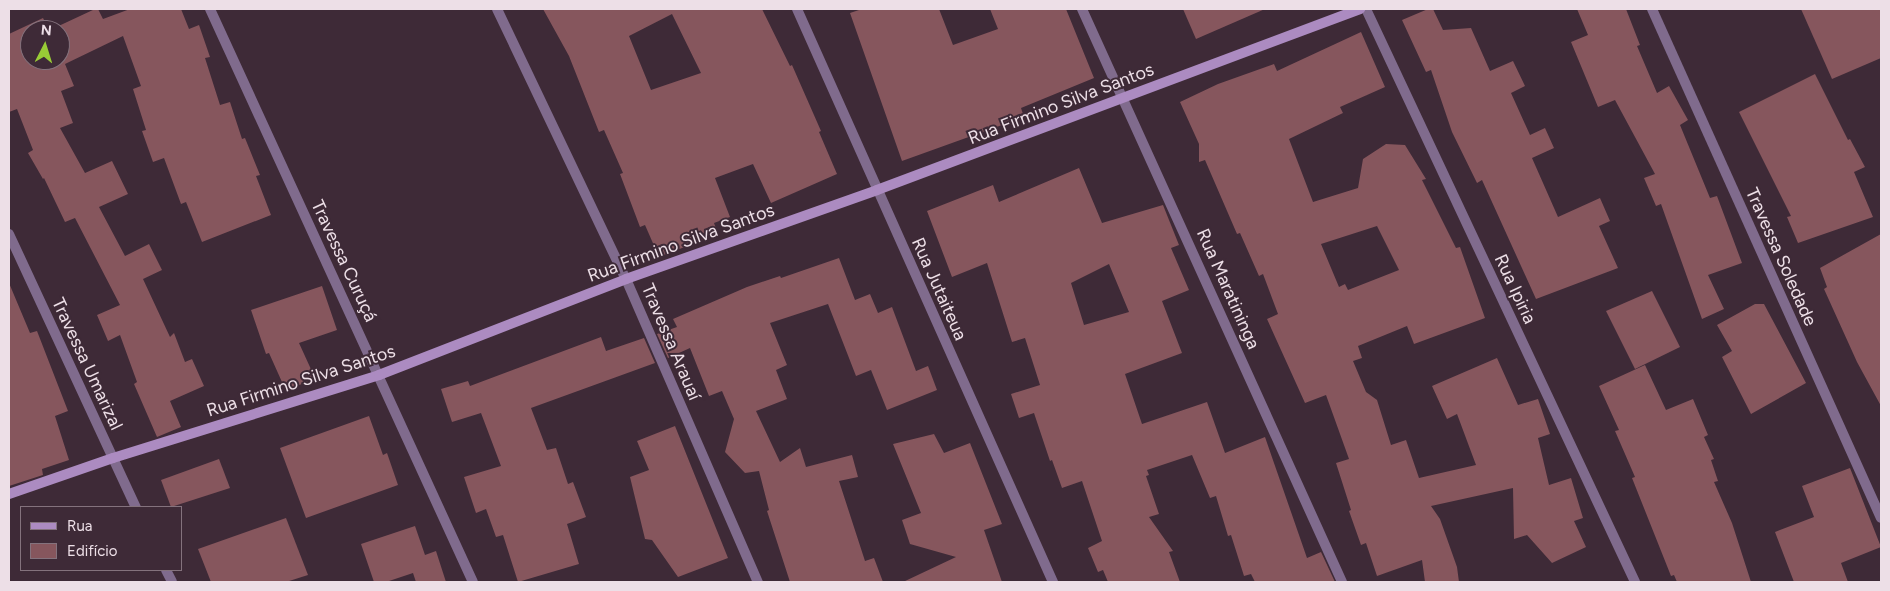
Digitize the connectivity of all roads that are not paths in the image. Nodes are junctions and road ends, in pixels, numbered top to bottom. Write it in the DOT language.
graph roads {
  1 [pos="210,9"];
  2 [pos="497,9"];
  3 [pos="797,9"];
  4 [pos="1082,9"];
  5 [pos="1360,9"];
  6 [pos="1366,9"];
  7 [pos="1652,9"];
  8 [pos="1124,97"];
  9 [pos="877,190"];
  10 [pos="9,234"];
  11 [pos="626,279"];
  12 [pos="379,375"];
  13 [pos="113,458"];
  14 [pos="9,494"];
  15 [pos="136,506"];
  16 [pos="1881,518"];
  17 [pos="473,582"];
  18 [pos="758,582"];
  19 [pos="1053,582"];
  20 [pos="1342,582"];
  21 [pos="1635,582"];
  1 -- 12 [label="street, Travessa Curuçá"];
  2 -- 11 [label="street, Travessa Arauaí"];
  3 -- 9 [label="street, Rua Jutaiteua"];
  4 -- 8 [label="street, Rua Maratininga"];
  5 -- 8 [label="street, Rua Firmino Silva Santos"];
  6 -- 21 [label="street, Rua Ipiria"];
  7 -- 16 [label="street, Travessa Soledade"];
  8 -- 9 [label="street, Rua Firmino Silva Santos"];
  8 -- 20 [label="street, Rua Maratininga"];
  9 -- 11 [label="street, Rua Firmino Silva Santos"];
  9 -- 19 [label="street, Rua Jutaiteua"];
  10 -- 13 [label="street, Travessa Umarizal"];
  11 -- 12 [label="street, Rua Firmino Silva Santos"];
  11 -- 18 [label="street, Travessa Arauaí"];
  12 -- 13 [label="street, Rua Firmino Silva Santos"];
  12 -- 17 [label="street, Travessa Curuçá"];
  13 -- 14 [label="street, Rua Firmino Silva Santos"];
  13 -- 15 [label="street, Travessa Umarizal"];
}
